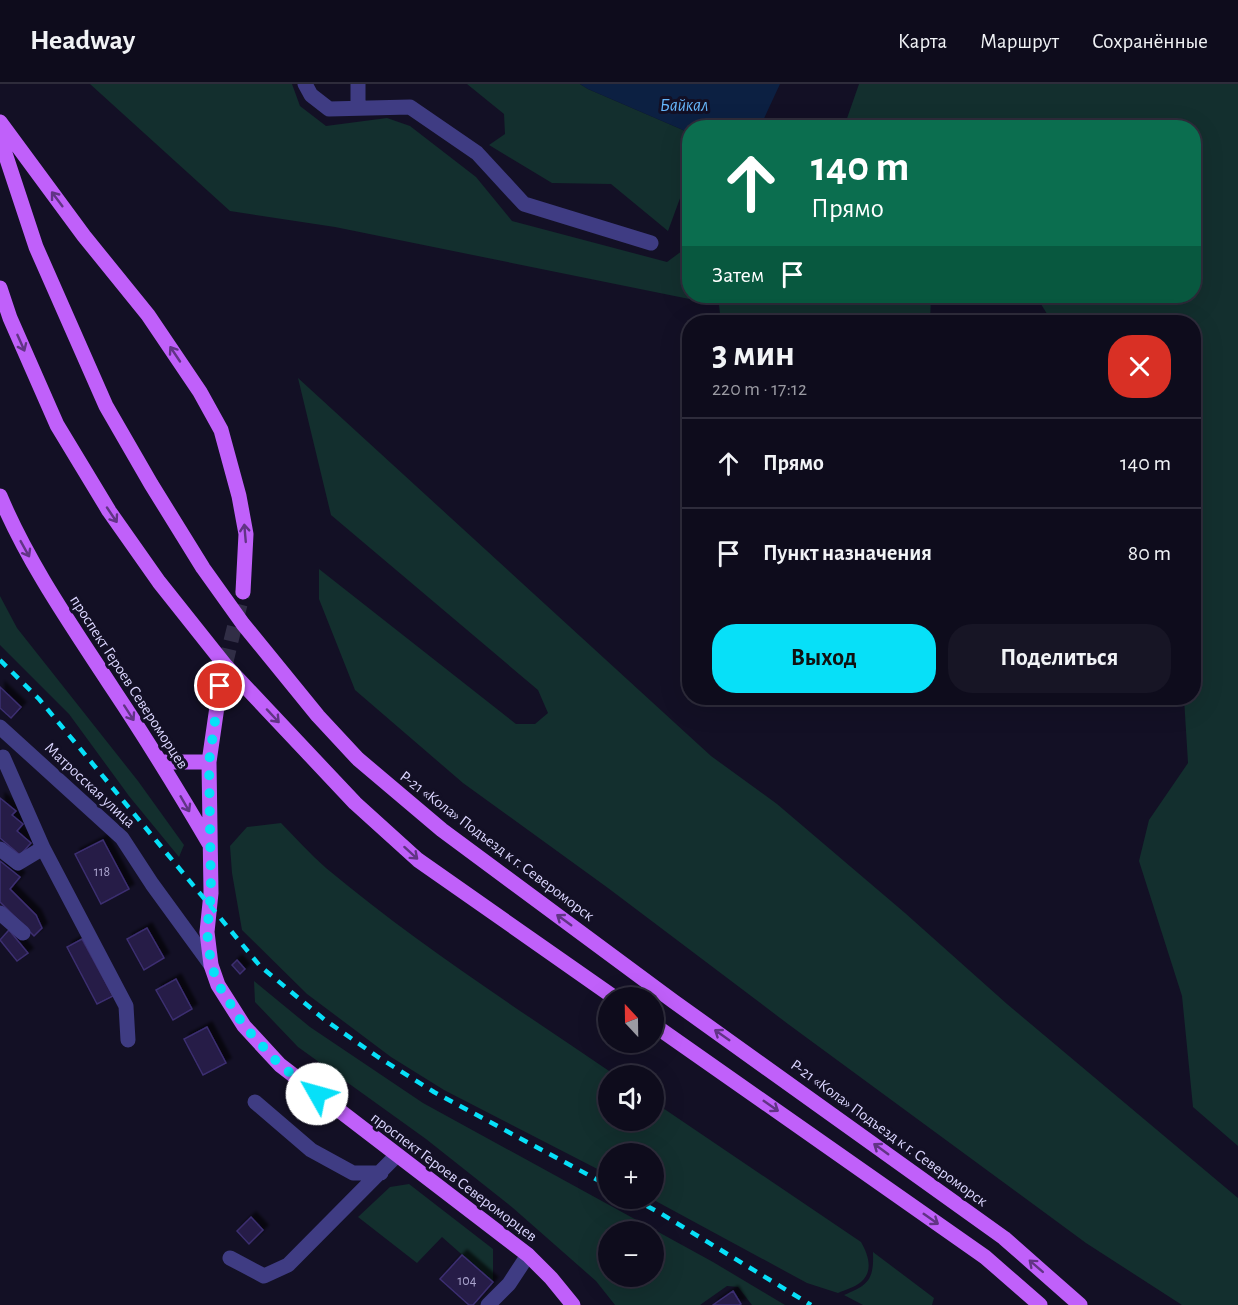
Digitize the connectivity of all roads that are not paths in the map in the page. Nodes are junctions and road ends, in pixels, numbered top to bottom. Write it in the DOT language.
graph roads {
  1 [pos="305,84"];
  2 [pos="358,84"];
  3 [pos="358,107"];
  4 [pos="0,122"];
  5 [pos="0,138"];
  6 [pos="651,243"];
  7 [pos="0,288"];
  8 [pos="0,496"];
  9 [pos="243,592"];
  10 [pos="220,686"];
  11 [pos="3,734"];
  12 [pos="22,746"];
  13 [pos="2,758"];
  14 [pos="161,762"];
  15 [pos="209,762"];
  16 [pos="210,846"];
  17 [pos="43,848"];
  18 [pos="0,849"];
  19 [pos="0,913"];
  20 [pos="23,933"];
  21 [pos="211,964"];
  22 [pos="599,987"];
  23 [pos="664,1032"];
  24 [pos="128,1040"];
  25 [pos="255,1102"];
  26 [pos="396,1155"];
  27 [pos="381,1173"];
  28 [pos="528,1255"];
  29 [pos="230,1258"];
  30 [pos="488,1305"];
  31 [pos="573,1305"];
  32 [pos="1040,1305"];
  33 [pos="1080,1305"];
  1 -- 3 [label="lane"];
  2 -- 3 [label="lane"];
  3 -- 6 [label="lane"];
  9 -- 4 [label="main road, one-way"];
  33 -- 5 [label="main road, Р-21 «Кола» Подъезд к г. Североморск, one-way"];
  7 -- 22 [label="main road, one-way"];
  8 -- 14 [label="main road, проспект Героев Североморцев, one-way"];
  10 -- 15 [label="main road"];
  11 -- 12 [label="lane, Матросская улица"];
  12 -- 13 [label="lane"];
  12 -- 21 [label="lane, Матросская улица"];
  13 -- 17 [label="lane"];
  14 -- 15 [label="main road"];
  14 -- 16 [label="main road, проспект Героев Североморцев, one-way"];
  15 -- 16 [label="main road"];
  16 -- 21 [label="main road, проспект Героев Североморцев"];
  17 -- 18 [label="lane"];
  17 -- 24 [label="lane"];
  19 -- 20 [label="lane"];
  21 -- 26 [label="main road, проспект Героев Североморцев"];
  23 -- 32 [label="main road, one-way"];
  25 -- 27 [label="lane"];
  26 -- 27 [label="lane"];
  26 -- 28 [label="main road, проспект Героев Североморцев"];
  27 -- 29 [label="lane"];
  28 -- 30 [label="lane"];
  28 -- 31 [label="main road, проспект Героев Североморцев"];
}
